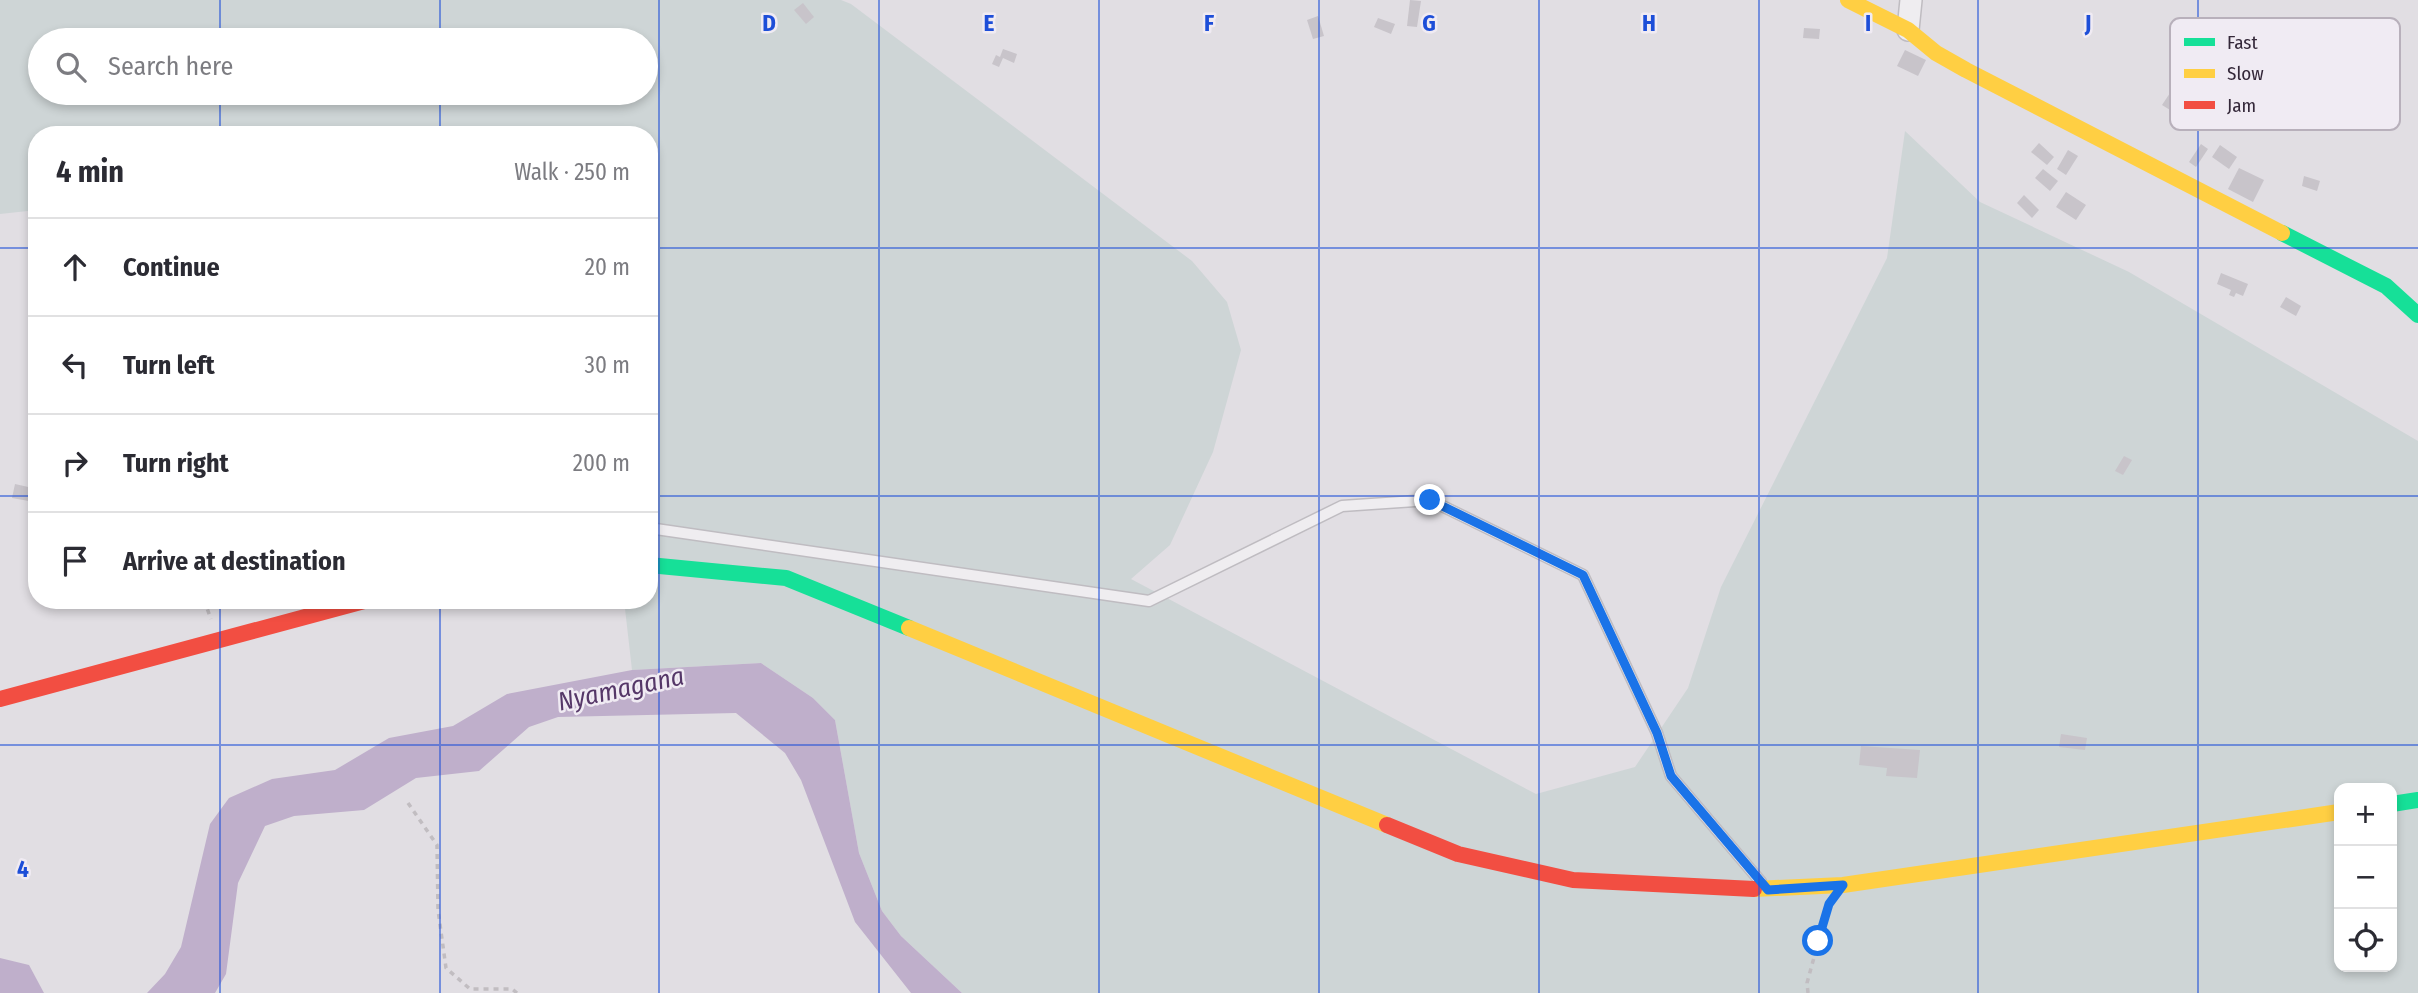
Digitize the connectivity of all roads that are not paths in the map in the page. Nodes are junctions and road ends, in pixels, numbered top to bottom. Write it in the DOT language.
graph roads {
  1 [pos="1848,0"];
  2 [pos="1911,0"];
  3 [pos="1908,30"];
  4 [pos="2418,315"];
  5 [pos="658,529"];
  6 [pos="658,566"];
  7 [pos="335,609"];
  8 [pos="0,699"];
  9 [pos="2418,800"];
  10 [pos="2397,803"];
  11 [pos="2334,813"];
  12 [pos="1768,890"];
  1 -- 3 [label="main road"];
  2 -- 3 [label="street"];
  3 -- 4 [label="main road"];
  5 -- 12 [label="lane"];
  6 -- 12 [label="main road"];
  7 -- 8 [label="main road"];
  9 -- 10 [label="main road"];
  11 -- 12 [label="main road"];
}
